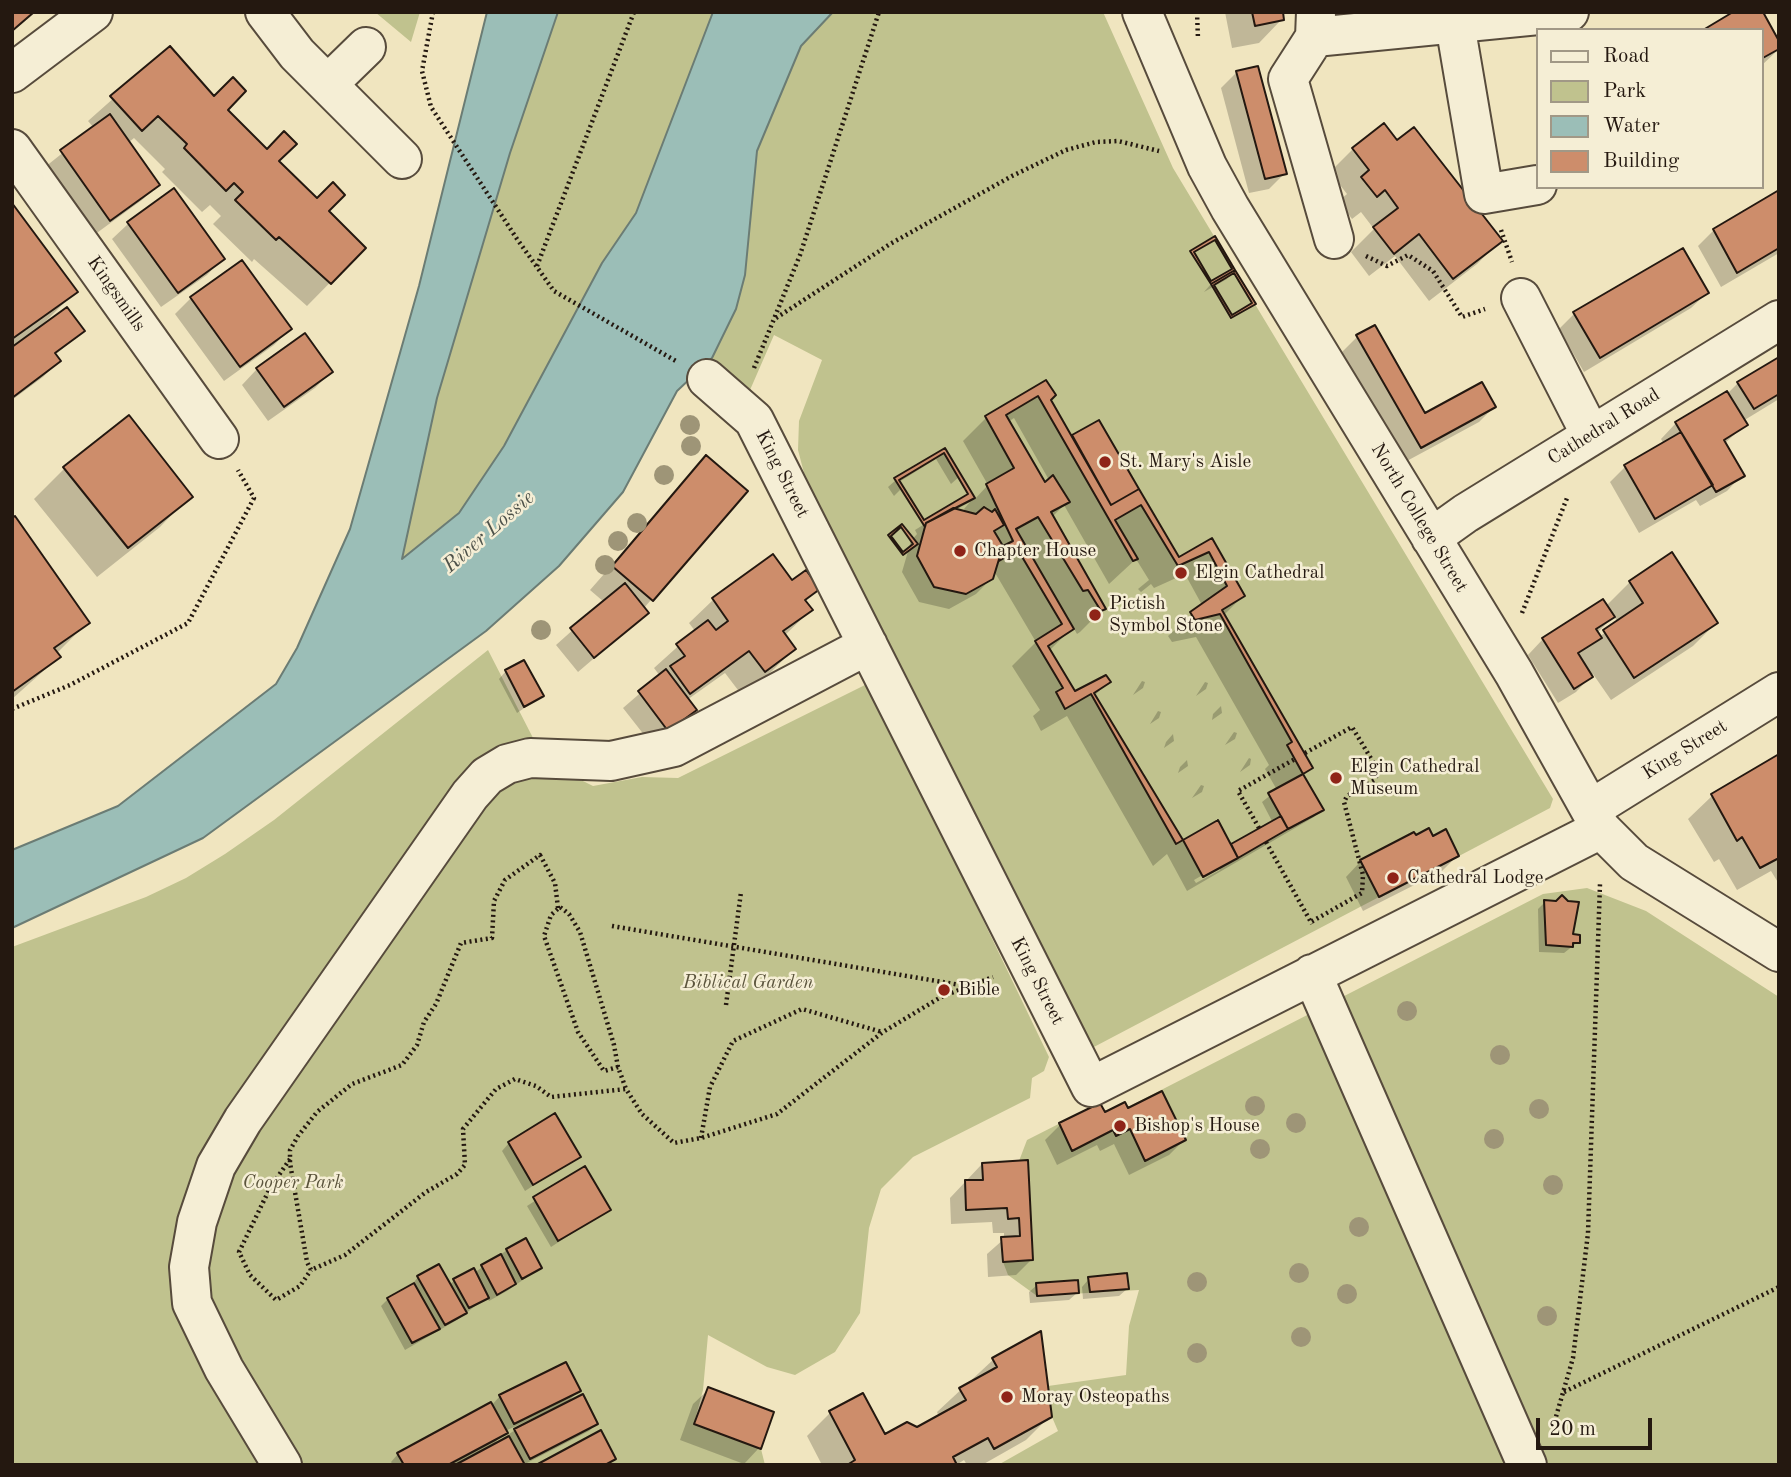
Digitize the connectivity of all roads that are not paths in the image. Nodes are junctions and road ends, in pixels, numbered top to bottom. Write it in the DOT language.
graph roads {
  1 [pos="93,12"];
  2 [pos="265,12"];
  3 [pos="1142,12"];
  4 [pos="1555,18"];
  5 [pos="1455,24"];
  6 [pos="1315,25"];
  7 [pos="366,47"];
  8 [pos="12,73"];
  9 [pos="327,85"];
  10 [pos="12,149"];
  11 [pos="402,159"];
  12 [pos="1536,185"];
  13 [pos="1334,239"];
  14 [pos="1521,298"];
  15 [pos="1779,320"];
  16 [pos="707,379"];
  17 [pos="1591,435"];
  18 [pos="219,439"];
  19 [pos="1431,538"];
  20 [pos="868,645"];
  21 [pos="1779,692"];
  22 [pos="1596,819"];
  23 [pos="1779,952"];
  24 [pos="1323,969"];
  25 [pos="282,1465"];
  26 [pos="1527,1465"];
  1 -- 8 [label="street"];
  2 -- 9 [label="street"];
  3 -- 19 [label="street, North College Street"];
  4 -- 5 [label="street"];
  5 -- 6 [label="street"];
  5 -- 12 [label="street"];
  6 -- 13 [label="street"];
  7 -- 9 [label="street"];
  9 -- 11 [label="street"];
  10 -- 18 [label="street, Kingsmills"];
  14 -- 17 [label="street"];
  15 -- 17 [label="street, Cathedral Road"];
  16 -- 20 [label="street, King Street"];
  17 -- 19 [label="street, Cathedral Road"];
  19 -- 22 [label="street, North College Street"];
  20 -- 24 [label="street, King Street"];
  20 -- 25 [label="street"];
  21 -- 22 [label="street, King Street"];
  22 -- 23 [label="street, North College Street"];
  22 -- 24 [label="street, King Street"];
  24 -- 26 [label="street"];
}
